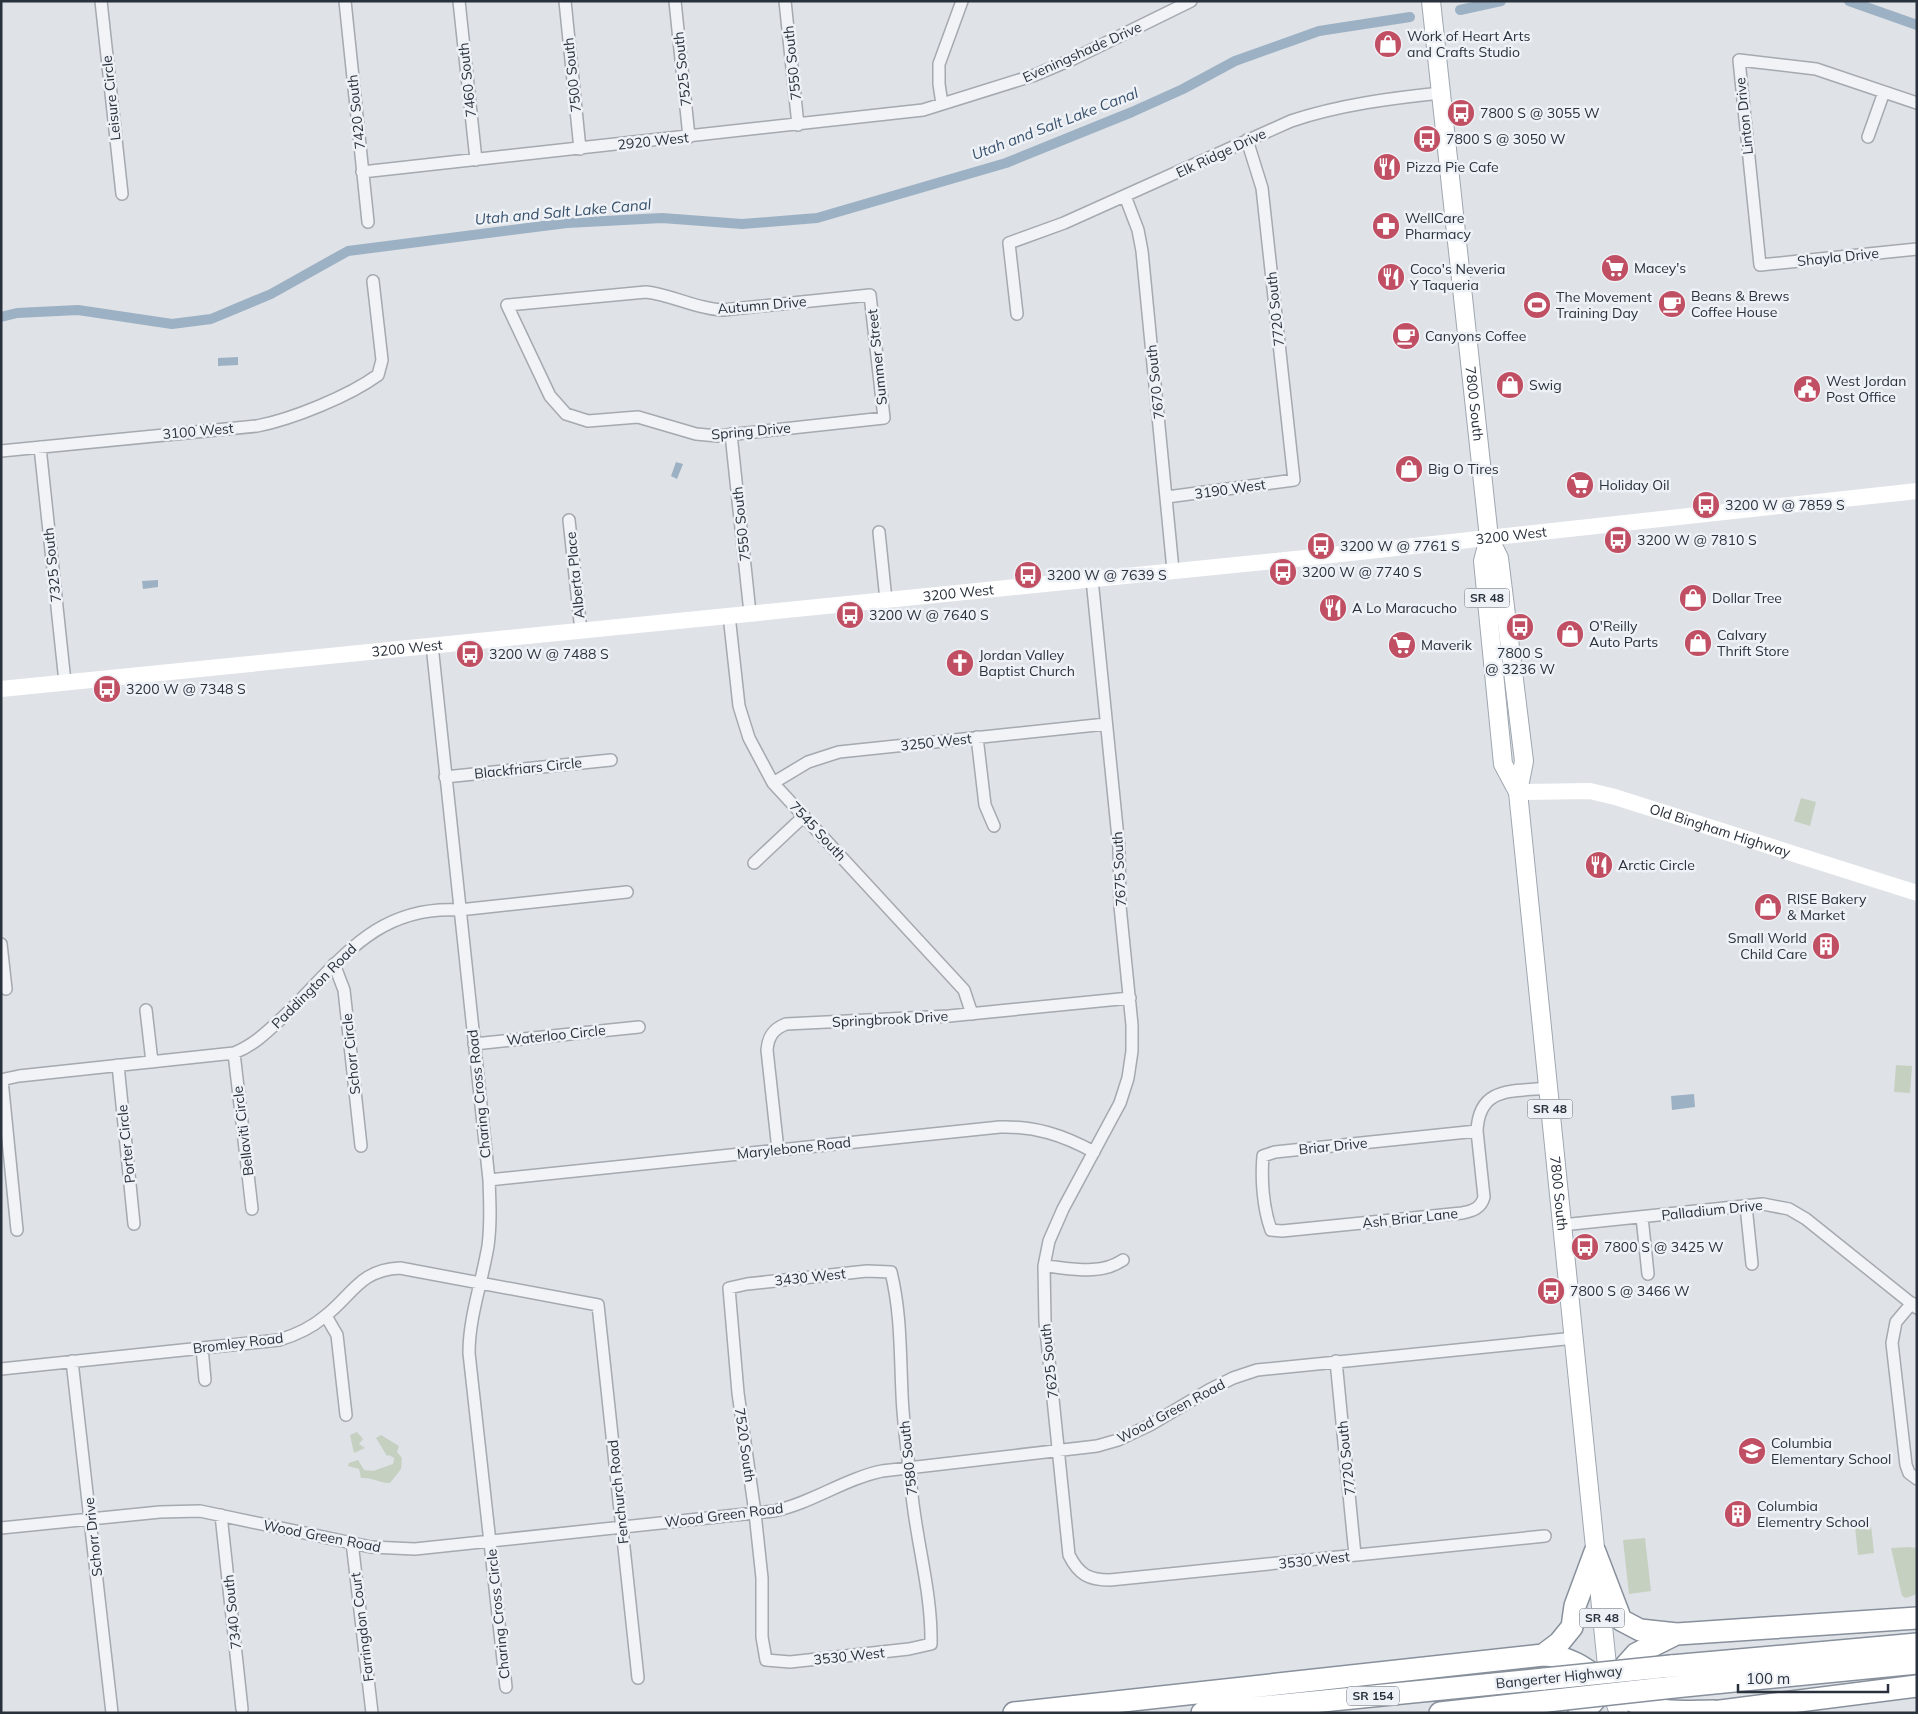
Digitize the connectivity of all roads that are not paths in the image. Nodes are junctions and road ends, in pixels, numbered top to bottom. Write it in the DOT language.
graph roads {
  1 [pos="101,1"];
  2 [pos="345,1"];
  3 [pos="458,1"];
  4 [pos="565,1"];
  5 [pos="675,1"];
  6 [pos="785,1"];
  7 [pos="962,1"];
  8 [pos="1191,1"];
  9 [pos="1432,1"];
  10 [pos="1884,92"];
  11 [pos="1441,93"];
  12 [pos="1917,103"];
  13 [pos="942,104"];
  14 [pos="798,125"];
  15 [pos="689,137"];
  16 [pos="1868,138"];
  17 [pos="1247,140"];
  18 [pos="580,148"];
  19 [pos="476,160"];
  20 [pos="362,172"];
  21 [pos="122,194"];
  22 [pos="1125,196"];
  23 [pos="368,222"];
  24 [pos="1917,249"];
  25 [pos="1760,265"];
  26 [pos="373,281"];
  27 [pos="870,295"];
  28 [pos="507,305"];
  29 [pos="1016,314"];
  30 [pos="884,418"];
  31 [pos="731,434"];
  32 [pos="40,447"];
  33 [pos="1,451"];
  34 [pos="1294,480"];
  35 [pos="1917,491"];
  36 [pos="1167,497"];
  37 [pos="569,520"];
  38 [pos="879,532"];
  39 [pos="1489,538"];
  40 [pos="1174,570"];
  41 [pos="1092,579"];
  42 [pos="886,600"];
  43 [pos="750,613"];
  44 [pos="729,615"];
  45 [pos="581,631"];
  46 [pos="432,645"];
  47 [pos="65,682"];
  48 [pos="1,689"];
  49 [pos="1106,724"];
  50 [pos="977,738"];
  51 [pos="611,760"];
  52 [pos="445,777"];
  53 [pos="774,783"];
  54 [pos="1518,792"];
  55 [pos="804,816"];
  56 [pos="994,826"];
  57 [pos="754,863"];
  58 [pos="627,892"];
  59 [pos="1917,893"];
  60 [pos="459,910"];
  61 [pos="1,944"];
  62 [pos="334,964"];
  63 [pos="6,989"];
  64 [pos="1130,998"];
  65 [pos="146,1010"];
  66 [pos="972,1014"];
  67 [pos="639,1027"];
  68 [pos="474,1044"];
  69 [pos="234,1053"];
  70 [pos="152,1062"];
  71 [pos="118,1065"];
  72 [pos="1,1080"];
  73 [pos="1547,1088"];
  74 [pos="1477,1130"];
  75 [pos="361,1146"];
  76 [pos="778,1150"];
  77 [pos="1094,1152"];
  78 [pos="489,1180"];
  79 [pos="1746,1206"];
  80 [pos="252,1210"];
  81 [pos="1642,1217"];
  82 [pos="134,1224"];
  83 [pos="1562,1225"];
  84 [pos="17,1230"];
  85 [pos="1271,1230"];
  86 [pos="1123,1260"];
  87 [pos="1752,1264"];
  88 [pos="1044,1266"];
  89 [pos="891,1272"];
  90 [pos="1648,1274"];
  91 [pos="480,1284"];
  92 [pos="729,1288"];
  93 [pos="598,1305"];
  94 [pos="1914,1306"];
  95 [pos="326,1316"];
  96 [pos="1575,1338"];
  97 [pos="202,1348"];
  98 [pos="72,1361"];
  99 [pos="1336,1361"];
  100 [pos="1,1369"];
  101 [pos="205,1380"];
  102 [pos="346,1415"];
  103 [pos="1059,1451"];
  104 [pos="910,1467"];
  105 [pos="1916,1479"];
  106 [pos="756,1513"];
  107 [pos="221,1515"];
  108 [pos="91,1519"];
  109 [pos="621,1526"];
  110 [pos="1,1528"];
  111 [pos="1545,1536"];
  112 [pos="490,1541"];
  113 [pos="352,1542"];
  114 [pos="1595,1552"];
  115 [pos="1355,1556"];
  116 [pos="1084,1576"];
  117 [pos="1917,1618"];
  118 [pos="1677,1634"];
  119 [pos="931,1644"];
  120 [pos="1917,1644"];
  121 [pos="1544,1655"];
  122 [pos="766,1660"];
  123 [pos="1917,1663"];
  124 [pos="638,1678"];
  125 [pos="1609,1685"];
  126 [pos="1917,1686"];
  127 [pos="506,1687"];
  128 [pos="242,1709"];
  129 [pos="1710,1712"];
  130 [pos="112,1713"];
  131 [pos="372,1713"];
  132 [pos="1014,1713"];
  133 [pos="1202,1713"];
  134 [pos="1440,1713"];
  135 [pos="1579,1713"];
  136 [pos="1606,1713"];
  137 [pos="1619,1713"];
  1 -- 21 [label="street, Leisure Circle"];
  2 -- 20 [label="street, 7420 South"];
  3 -- 19 [label="street, 7460 South"];
  4 -- 18 [label="street, 7500 South"];
  5 -- 15 [label="street, 7525 South"];
  6 -- 14 [label="street, 7550 South"];
  7 -- 13 [label="street"];
  8 -- 13 [label="street, Eveningshade Drive"];
  9 -- 11 [label="main road, 7800 South / SR 48"];
  10 -- 12 [label="street, Linton Drive"];
  10 -- 16 [label="street"];
  10 -- 25 [label="street, Linton Drive"];
  11 -- 17 [label="street, Elk Ridge Drive"];
  11 -- 39 [label="main road, 7800 South / SR 48"];
  13 -- 14 [label="street, 2920 West"];
  14 -- 15 [label="street, 2920 West"];
  15 -- 18 [label="street, 2920 West"];
  17 -- 22 [label="street, Elk Ridge Drive"];
  17 -- 34 [label="street, 7720 South"];
  18 -- 19 [label="street, 2920 West"];
  19 -- 20 [label="street, 2920 West"];
  20 -- 23 [label="street, 7420 South"];
  22 -- 29 [label="street, Elk Ridge Drive"];
  22 -- 36 [label="street, 7670 South"];
  24 -- 25 [label="street, Shayla Drive"];
  26 -- 32 [label="street, 3100 West"];
  27 -- 28 [label="street, Autumn Drive"];
  27 -- 30 [label="street, Summer Street"];
  28 -- 31 [label="street, Spring Drive"];
  30 -- 31 [label="street, Spring Drive"];
  31 -- 43 [label="street, 7550 South"];
  32 -- 33 [label="street, 3100 West"];
  32 -- 47 [label="street, 7325 South"];
  34 -- 36 [label="street, 3190 West"];
  35 -- 39 [label="street, 3200 West"];
  36 -- 40 [label="street, 7670 South"];
  37 -- 45 [label="street, Alberta Place"];
  38 -- 42 [label="street"];
  39 -- 40 [label="street, 3200 West"];
  39 -- 54 [label="main road, 7800 South / SR 48"];
  40 -- 41 [label="street, 3200 West"];
  41 -- 42 [label="street, 3200 West"];
  41 -- 49 [label="street, 7675 South"];
  42 -- 43 [label="street, 3200 West"];
  43 -- 44 [label="street, 3200 West"];
  44 -- 45 [label="street, 3200 West"];
  44 -- 53 [label="street, 7545 South"];
  45 -- 46 [label="street, 3200 West"];
  46 -- 47 [label="street, 3200 West"];
  46 -- 52 [label="street, Charing Cross Road"];
  47 -- 48 [label="street, 3200 West"];
  49 -- 50 [label="street, 3250 West"];
  49 -- 64 [label="street, 7675 South"];
  50 -- 53 [label="street, 3250 West"];
  50 -- 56 [label="street"];
  51 -- 52 [label="street, Blackfriars Circle"];
  52 -- 60 [label="street, Charing Cross Road"];
  53 -- 55 [label="street, 7545 South"];
  54 -- 59 [label="street, Old Bingham Highway"];
  54 -- 73 [label="main road, 7800 South / SR 48"];
  55 -- 57 [label="street"];
  55 -- 66 [label="street, 7545 South"];
  58 -- 60 [label="street, Paddington Road"];
  60 -- 62 [label="street, Paddington Road"];
  60 -- 68 [label="street, Charing Cross Road"];
  61 -- 63 [label="street"];
  62 -- 69 [label="street, Paddington Road"];
  62 -- 75 [label="street, Schorr Circle"];
  64 -- 66 [label="street, Springbrook Drive"];
  64 -- 77 [label="street, 7675 South"];
  65 -- 70 [label="street"];
  66 -- 76 [label="street, Springbrook Drive"];
  67 -- 68 [label="street, Waterloo Circle"];
  68 -- 78 [label="street, Charing Cross Road"];
  69 -- 70 [label="street, Paddington Road"];
  69 -- 80 [label="street, Bellaviti Circle"];
  70 -- 71 [label="street, Paddington Road"];
  71 -- 72 [label="street, Paddington Road"];
  71 -- 82 [label="street, Porter Circle"];
  72 -- 84 [label="street"];
  73 -- 74 [label="street, Ash Briar Lane"];
  73 -- 83 [label="main road, 7800 South / SR 48"];
  74 -- 85 [label="street, Ash Briar Lane"];
  74 -- 85 [label="street, Briar Drive"];
  76 -- 77 [label="street, Marylebone Road"];
  76 -- 78 [label="street, Marylebone Road"];
  77 -- 88 [label="street, 7625 South"];
  78 -- 91 [label="street, Charing Cross Road"];
  79 -- 81 [label="street, Palladium Drive"];
  79 -- 87 [label="street"];
  79 -- 94 [label="street, Palladium Drive"];
  81 -- 83 [label="street, Palladium Drive"];
  81 -- 90 [label="street"];
  83 -- 96 [label="main road, 7800 South / SR 48"];
  86 -- 88 [label="street"];
  88 -- 103 [label="street, 7625 South"];
  89 -- 92 [label="street, 3430 West"];
  89 -- 104 [label="street, 7580 South"];
  91 -- 93 [label="street, Bromley Road"];
  91 -- 95 [label="street, Bromley Road"];
  91 -- 112 [label="street, Charing Cross Road"];
  92 -- 106 [label="street, 7520 South"];
  93 -- 109 [label="street, Fenchurch Road"];
  94 -- 105 [label="street"];
  95 -- 97 [label="street, Bromley Road"];
  95 -- 102 [label="street"];
  96 -- 99 [label="street, Wood Green Road"];
  96 -- 114 [label="main road, 7800 South / SR 48"];
  97 -- 98 [label="street, Bromley Road"];
  97 -- 101 [label="street"];
  98 -- 100 [label="street, Bromley Road"];
  98 -- 108 [label="street, Schorr Drive"];
  99 -- 103 [label="street, Wood Green Road"];
  99 -- 115 [label="street, 7720 South"];
  103 -- 104 [label="street, Wood Green Road"];
  103 -- 116 [label="street, 7625 South"];
  104 -- 106 [label="street, Wood Green Road"];
  104 -- 119 [label="street, 7580 South"];
  106 -- 109 [label="street, Wood Green Road"];
  106 -- 122 [label="street, 7520 South"];
  107 -- 108 [label="street, Wood Green Road"];
  107 -- 113 [label="street, Wood Green Road"];
  107 -- 128 [label="street, 7340 South"];
  108 -- 110 [label="street, Wood Green Road"];
  108 -- 130 [label="street, Schorr Drive"];
  109 -- 112 [label="street, Wood Green Road"];
  109 -- 124 [label="street, Fenchurch Road"];
  111 -- 115 [label="street, 3530 West"];
  112 -- 113 [label="street, Wood Green Road"];
  112 -- 127 [label="street, Charing Cross Circle"];
  113 -- 131 [label="street, Farringdon Court"];
  114 -- 118 [label="highway"];
  114 -- 121 [label="highway"];
  114 -- 125 [label="main road, 7800 South / SR 48"];
  115 -- 116 [label="street, 3530 West"];
  117 -- 118 [label="highway"];
  118 -- 125 [label="highway"];
  119 -- 122 [label="street, 3530 West"];
  120 -- 133 [label="highway, Bangerter Highway / SR 154, bridge"];
  121 -- 125 [label="highway"];
  121 -- 132 [label="highway"];
  123 -- 134 [label="highway, Bangerter Highway, bridge"];
  125 -- 129 [label="highway"];
  125 -- 135 [label="highway"];
  125 -- 136 [label="main road, 7800 South"];
  125 -- 137 [label="main road, 7800 South"];
  126 -- 129 [label="highway"];
}
